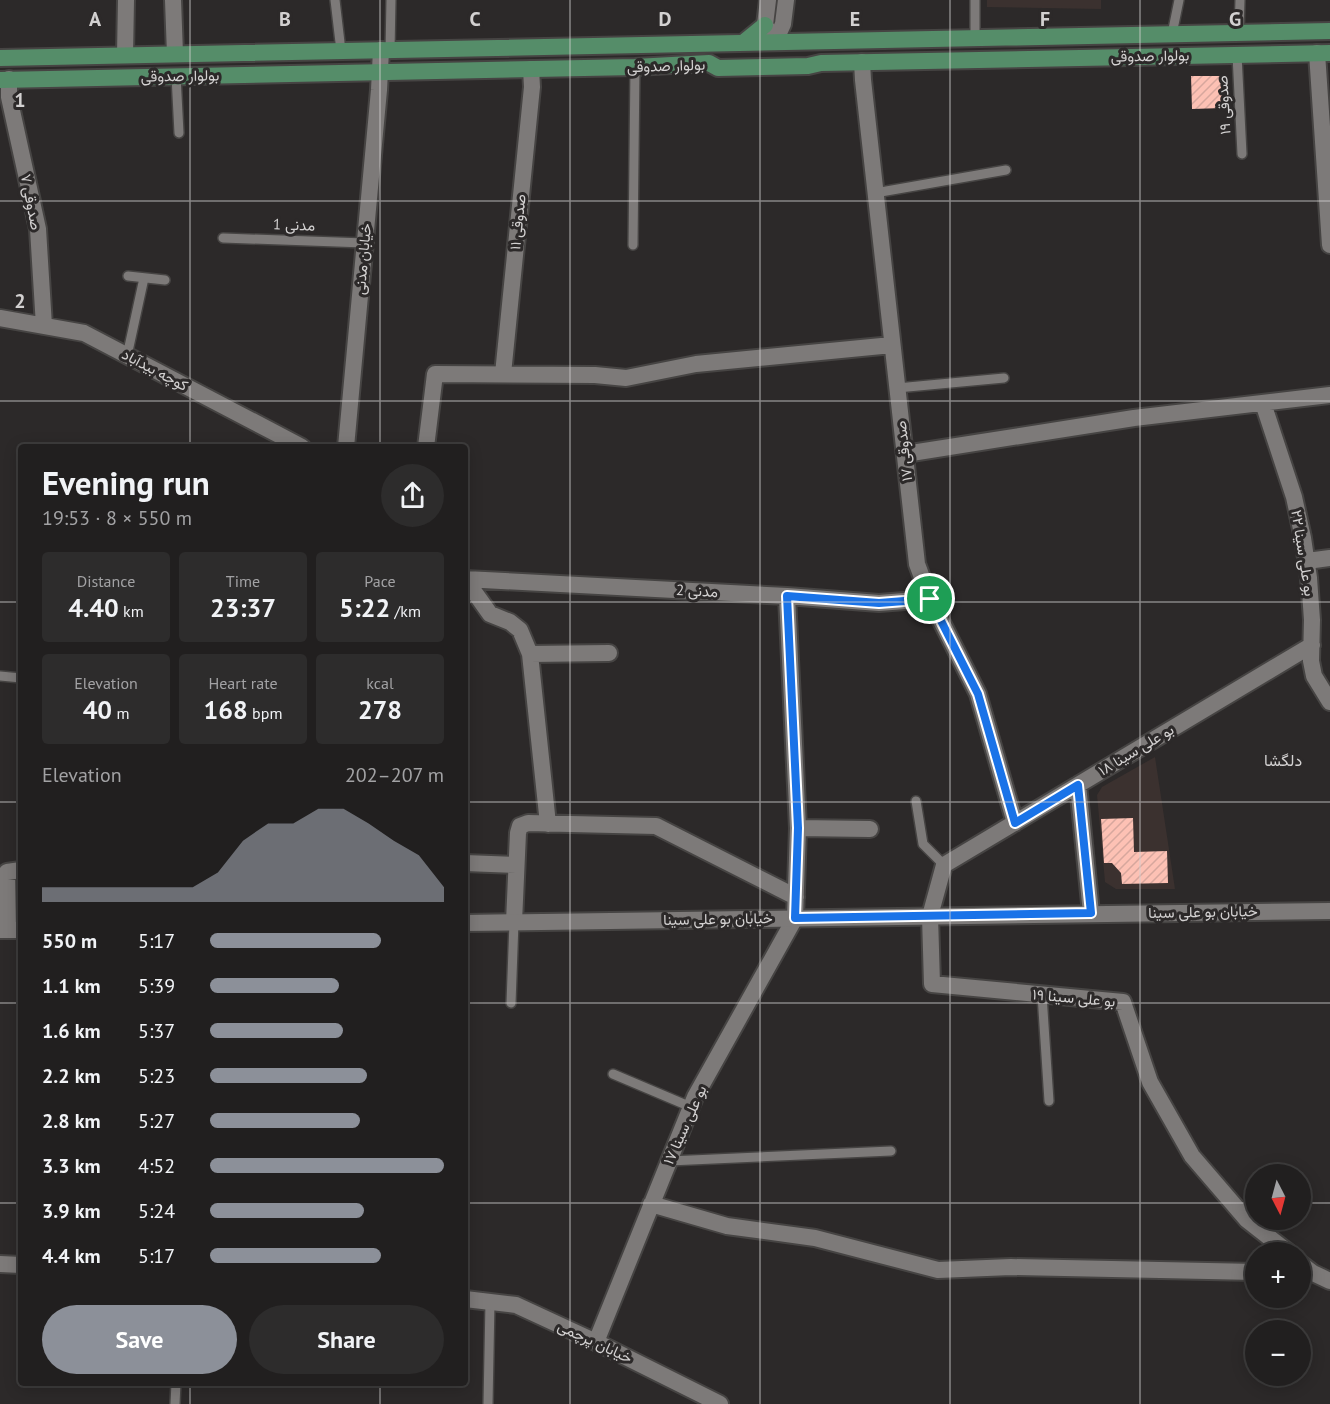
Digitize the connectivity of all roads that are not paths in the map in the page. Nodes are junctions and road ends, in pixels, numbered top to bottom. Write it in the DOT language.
graph roads {
  1 [pos="126,0"];
  2 [pos="173,0"];
  3 [pos="335,0"];
  4 [pos="391,0"];
  5 [pos="768,0"];
  6 [pos="786,0"];
  7 [pos="975,0"];
  8 [pos="1179,0"];
  9 [pos="1240,0"];
  10 [pos="765,25"];
  11 [pos="1330,31"];
  12 [pos="1239,33"];
  13 [pos="1172,34"];
  14 [pos="975,38"];
  15 [pos="775,42"];
  16 [pos="743,43"];
  17 [pos="450,49"];
  18 [pos="391,50"];
  19 [pos="340,51"];
  20 [pos="1324,53"];
  21 [pos="175,54"];
  22 [pos="125,55"];
  23 [pos="1237,55"];
  24 [pos="0,58"];
  25 [pos="862,62"];
  26 [pos="710,63"];
  27 [pos="821,63"];
  28 [pos="635,67"];
  29 [pos="531,69"];
  30 [pos="381,71"];
  31 [pos="401,71"];
  32 [pos="451,71"];
  33 [pos="176,76"];
  34 [pos="4,80"];
  35 [pos="178,133"];
  36 [pos="1242,154"];
  37 [pos="1006,170"];
  38 [pos="875,194"];
  39 [pos="223,238"];
  40 [pos="365,243"];
  41 [pos="633,245"];
  42 [pos="1330,245"];
  43 [pos="128,276"];
  44 [pos="144,278"];
  45 [pos="165,280"];
  46 [pos="0,318"];
  47 [pos="44,326"];
  48 [pos="892,345"];
  49 [pos="127,356"];
  50 [pos="503,374"];
  51 [pos="1004,378"];
  52 [pos="897,388"];
  53 [pos="1330,395"];
  54 [pos="1263,403"];
  55 [pos="296,444"];
  56 [pos="346,444"];
  57 [pos="426,444"];
  58 [pos="905,454"];
  59 [pos="1330,558"];
  60 [pos="1307,561"];
  61 [pos="468,579"];
  62 [pos="468,583"];
  63 [pos="787,596"];
  64 [pos="930,599"];
  65 [pos="1312,645"];
  66 [pos="609,653"];
  67 [pos="530,654"];
  68 [pos="0,676"];
  69 [pos="18,678"];
  70 [pos="1330,702"];
  71 [pos="1078,785"];
  72 [pos="916,801"];
  73 [pos="1015,823"];
  74 [pos="548,824"];
  75 [pos="798,828"];
  76 [pos="870,829"];
  77 [pos="468,863"];
  78 [pos="516,865"];
  79 [pos="944,866"];
  80 [pos="14,871"];
  81 [pos="796,897"];
  82 [pos="1330,910"];
  83 [pos="1091,913"];
  84 [pos="930,916"];
  85 [pos="795,918"];
  86 [pos="514,922"];
  87 [pos="468,923"];
  88 [pos="10,930"];
  89 [pos="1042,995"];
  90 [pos="511,1003"];
  91 [pos="613,1074"];
  92 [pos="1049,1101"];
  93 [pos="691,1107"];
  94 [pos="891,1151"];
  95 [pos="669,1161"];
  96 [pos="651,1204"];
  97 [pos="1275,1242"];
  98 [pos="0,1264"];
  99 [pos="18,1265"];
  100 [pos="1245,1272"];
  101 [pos="1311,1272"];
  102 [pos="1330,1281"];
  103 [pos="468,1299"];
  104 [pos="490,1302"];
  105 [pos="596,1342"];
  106 [pos="176,1386"];
  107 [pos="696,1398"];
  108 [pos="175,1404"];
  109 [pos="488,1404"];
  110 [pos="720,1404"];
  1 -- 22 [label="street"];
  2 -- 21 [label="street"];
  3 -- 19 [label="lane"];
  4 -- 18 [label="lane"];
  5 -- 10 [label="street"];
  6 -- 15 [label="street"];
  7 -- 14 [label="lane"];
  8 -- 13 [label="lane"];
  9 -- 12 [label="lane"];
  10 -- 15 [label="street"];
  10 -- 16 [label="main road"];
  11 -- 12 [label="main road, بولوار صدوقی"];
  12 -- 13 [label="main road, بولوار صدوقی"];
  13 -- 14 [label="main road, بولوار صدوقی"];
  14 -- 15 [label="main road, بولوار صدوقی"];
  15 -- 16 [label="main road, بولوار صدوقی"];
  15 -- 26 [label="main road"];
  15 -- 27 [label="main road"];
  16 -- 17 [label="main road, بولوار صدوقی"];
  17 -- 18 [label="main road, بولوار صدوقی"];
  17 -- 32 [label="main road"];
  18 -- 19 [label="main road, بولوار صدوقی"];
  18 -- 30 [label="street, خیابان مدنی"];
  18 -- 31 [label="street"];
  19 -- 21 [label="main road, بولوار صدوقی"];
  20 -- 23 [label="main road, بولوار صدوقی"];
  20 -- 42 [label="street"];
  21 -- 22 [label="main road, بولوار صدوقی"];
  22 -- 24 [label="main road, بولوار صدوقی"];
  23 -- 25 [label="main road, بولوار صدوقی"];
  23 -- 36 [label="lane, صدوقی ۱۹"];
  25 -- 27 [label="main road, بولوار صدوقی"];
  25 -- 38 [label="street, صدوقی ۱۷"];
  26 -- 27 [label="main road, بولوار صدوقی"];
  26 -- 28 [label="main road, بولوار صدوقی"];
  28 -- 29 [label="main road, بولوار صدوقی"];
  28 -- 41 [label="lane"];
  29 -- 32 [label="main road, بولوار صدوقی"];
  29 -- 50 [label="street, صدوقی ۱۱"];
  30 -- 31 [label="main road, بولوار صدوقی"];
  30 -- 33 [label="main road, بولوار صدوقی"];
  30 -- 40 [label="street, خیابان مدنی"];
  31 -- 32 [label="main road, بولوار صدوقی"];
  33 -- 34 [label="main road, بولوار صدوقی"];
  33 -- 35 [label="lane"];
  34 -- 47 [label="street, صدوقی ۷"];
  37 -- 38 [label="lane"];
  38 -- 48 [label="street, صدوقی ۱۷"];
  39 -- 40 [label="lane, مدنی 1"];
  40 -- 56 [label="street, خیابان مدنی"];
  43 -- 44 [label="lane"];
  44 -- 45 [label="lane"];
  44 -- 49 [label="lane"];
  46 -- 47 [label="street, کوچه بیدآباد"];
  47 -- 49 [label="street, کوچه بیدآباد"];
  48 -- 50 [label="street"];
  48 -- 52 [label="street, صدوقی ۱۷"];
  49 -- 55 [label="street, کوچه بیدآباد"];
  50 -- 57 [label="street"];
  51 -- 52 [label="lane"];
  52 -- 58 [label="street, صدوقی ۱۷"];
  53 -- 54 [label="street"];
  54 -- 58 [label="street"];
  54 -- 60 [label="street, بو علی سینا ۲۲"];
  58 -- 64 [label="street, صدوقی ۱۷"];
  59 -- 60 [label="street"];
  60 -- 65 [label="street, بو علی سینا ۲۲"];
  61 -- 63 [label="street, مدنی 2"];
  62 -- 67 [label="street"];
  63 -- 64 [label="street, مدنی 2"];
  63 -- 75 [label="street"];
  64 -- 73 [label="street, صدوقی ۱۷"];
  65 -- 70 [label="street, بو علی سینا ۲۲"];
  65 -- 71 [label="street, بو علی سینا ۱۸"];
  66 -- 67 [label="street"];
  67 -- 74 [label="street"];
  68 -- 69 [label="lane"];
  71 -- 73 [label="street, بو علی سینا ۱۸"];
  71 -- 83 [label="street"];
  72 -- 79 [label="lane"];
  73 -- 79 [label="street, بو علی سینا ۱۸"];
  74 -- 78 [label="street"];
  74 -- 81 [label="street"];
  75 -- 76 [label="street"];
  75 -- 81 [label="street"];
  77 -- 78 [label="street"];
  78 -- 86 [label="street"];
  79 -- 84 [label="street"];
  80 -- 88 [label="street"];
  81 -- 85 [label="street"];
  82 -- 83 [label="street, خیابان بو علی سینا"];
  83 -- 84 [label="street, خیابان بو علی سینا"];
  84 -- 85 [label="street, خیابان بو علی سینا"];
  84 -- 89 [label="street, بو علی سینا ۱۹"];
  85 -- 86 [label="street, خیابان بو علی سینا"];
  85 -- 93 [label="street, بو علی سینا ۱۷"];
  86 -- 87 [label="street, خیابان بو علی سینا"];
  86 -- 90 [label="lane"];
  89 -- 92 [label="lane"];
  89 -- 97 [label="street, بو علی سینا ۱۹"];
  91 -- 93 [label="lane"];
  93 -- 95 [label="street, بو علی سینا ۱۷"];
  94 -- 95 [label="lane"];
  95 -- 96 [label="street, بو علی سینا ۱۷"];
  96 -- 100 [label="street"];
  96 -- 105 [label="street, بو علی سینا ۱۷"];
  98 -- 99 [label="street"];
  101 -- 102 [label="street"];
  103 -- 104 [label="street, خیابان پرچمی"];
  104 -- 105 [label="street, خیابان پرچمی"];
  104 -- 109 [label="lane"];
  105 -- 107 [label="street, خیابان پرچمی"];
  106 -- 108 [label="lane"];
  107 -- 110 [label="street, خیابان پرچمی"];
}
